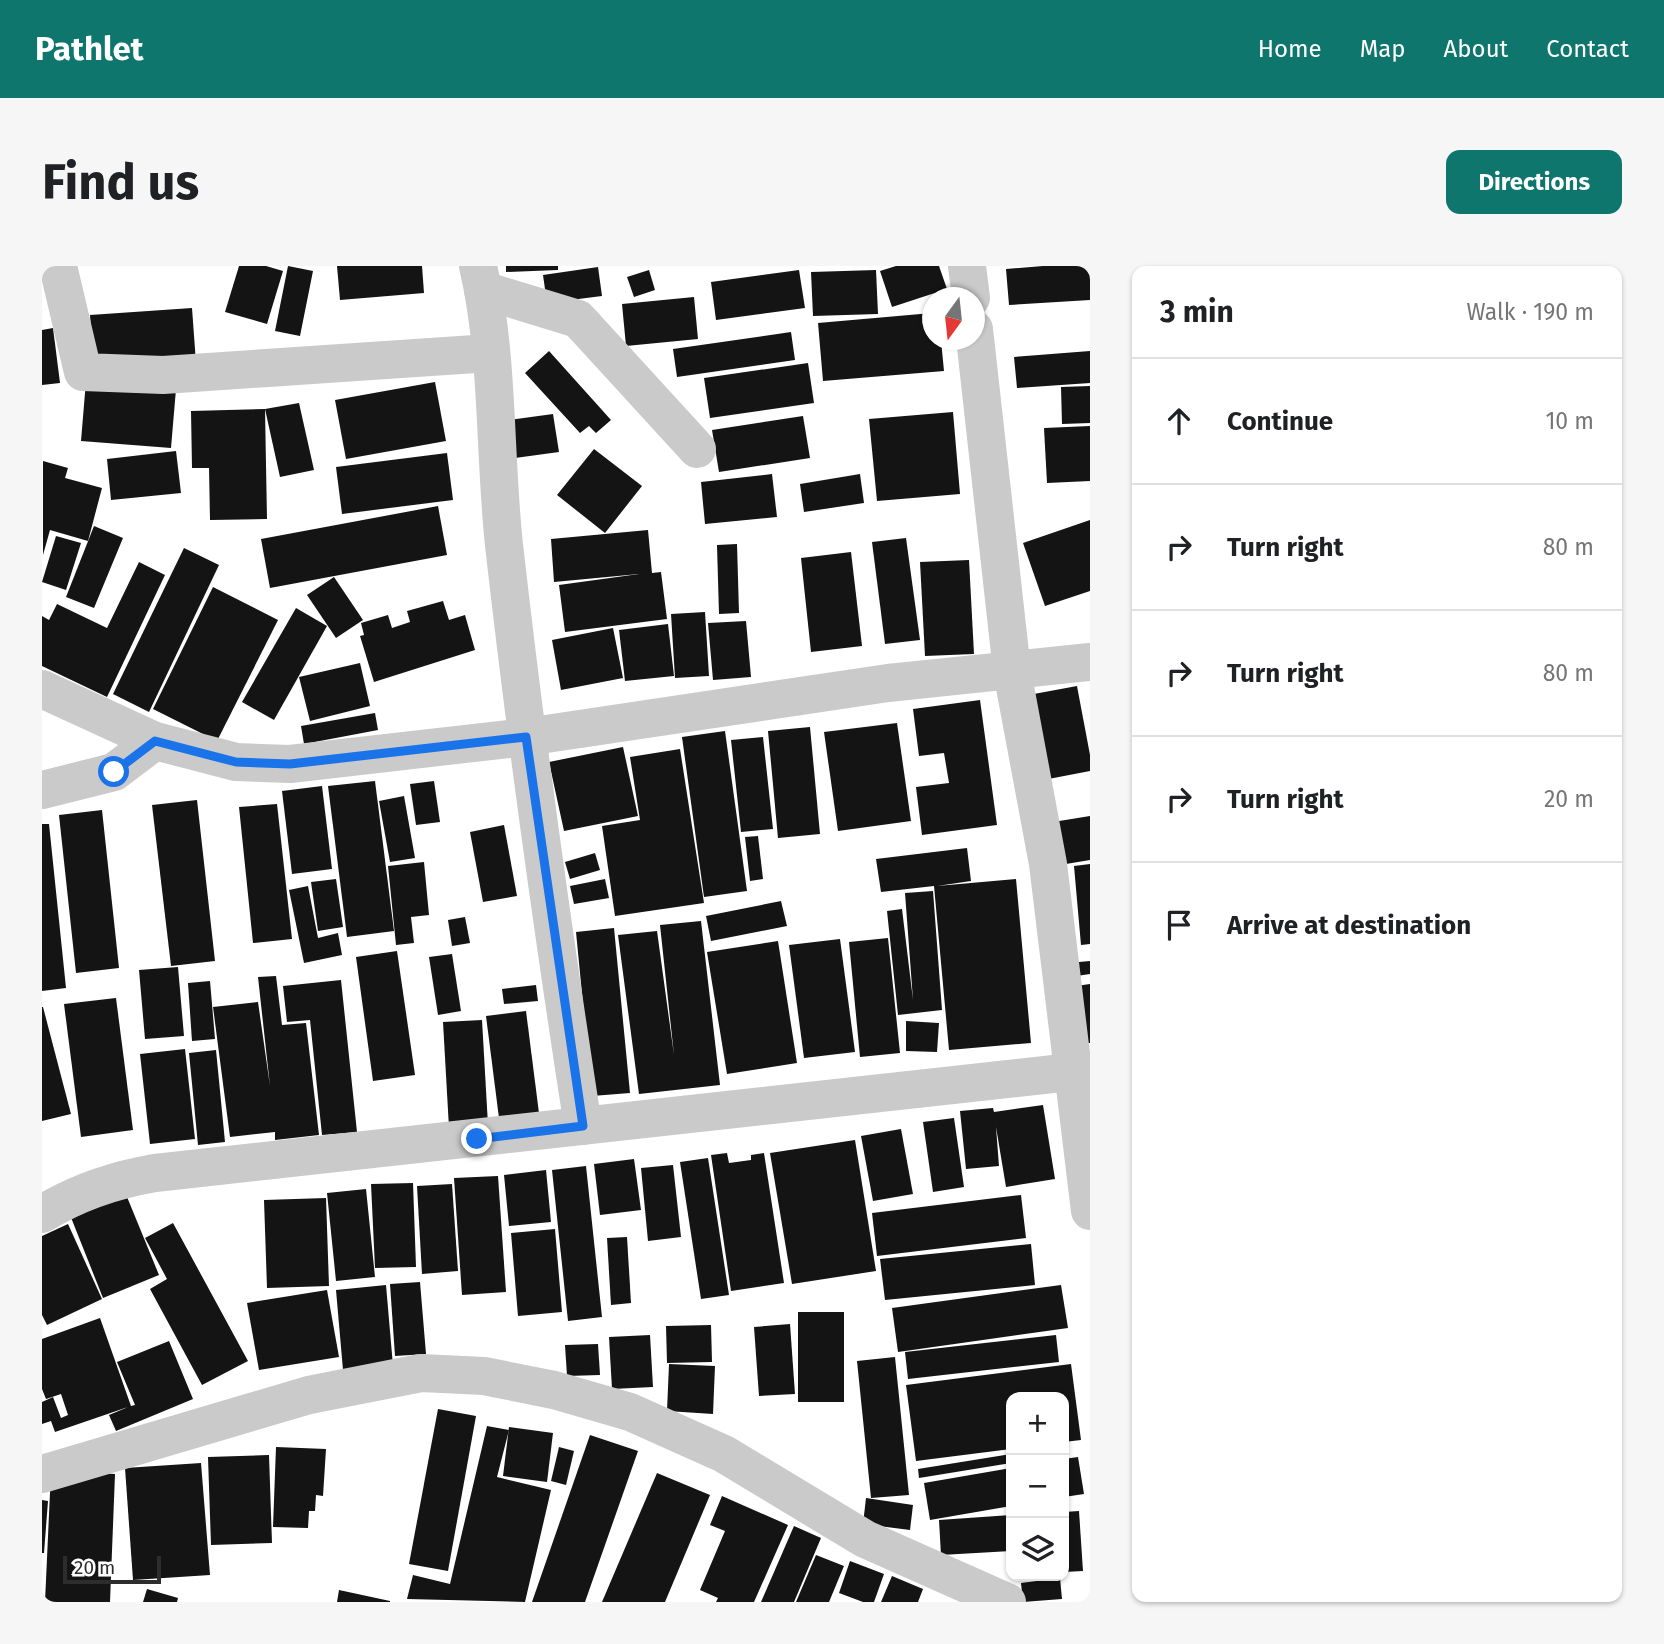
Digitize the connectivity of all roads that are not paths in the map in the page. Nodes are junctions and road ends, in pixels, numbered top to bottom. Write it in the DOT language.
graph roads {
  1 [pos="58,266"];
  2 [pos="967,266"];
  3 [pos="481,278"];
  4 [pos="970,287"];
  5 [pos="977,350"];
  6 [pos="490,353"];
  7 [pos="697,449"];
  8 [pos="1090,662"];
  9 [pos="1012,671"];
  10 [pos="42,689"];
  11 [pos="526,737"];
  12 [pos="155,741"];
  13 [pos="42,790"];
  14 [pos="1082,1071"];
  15 [pos="583,1126"];
  16 [pos="1090,1211"];
  17 [pos="42,1214"];
  18 [pos="42,1474"];
  19 [pos="1007,1602"];
  1 -- 6 [label="street"];
  2 -- 4 [label="street"];
  3 -- 6 [label="street"];
  3 -- 7 [label="street"];
  5 -- 9 [label="street"];
  6 -- 11 [label="street"];
  8 -- 9 [label="street"];
  9 -- 11 [label="street"];
  9 -- 14 [label="street"];
  10 -- 12 [label="street"];
  11 -- 12 [label="street"];
  11 -- 15 [label="street"];
  12 -- 13 [label="street"];
  14 -- 15 [label="street"];
  14 -- 16 [label="street"];
  15 -- 17 [label="street"];
  18 -- 19 [label="street"];
}
